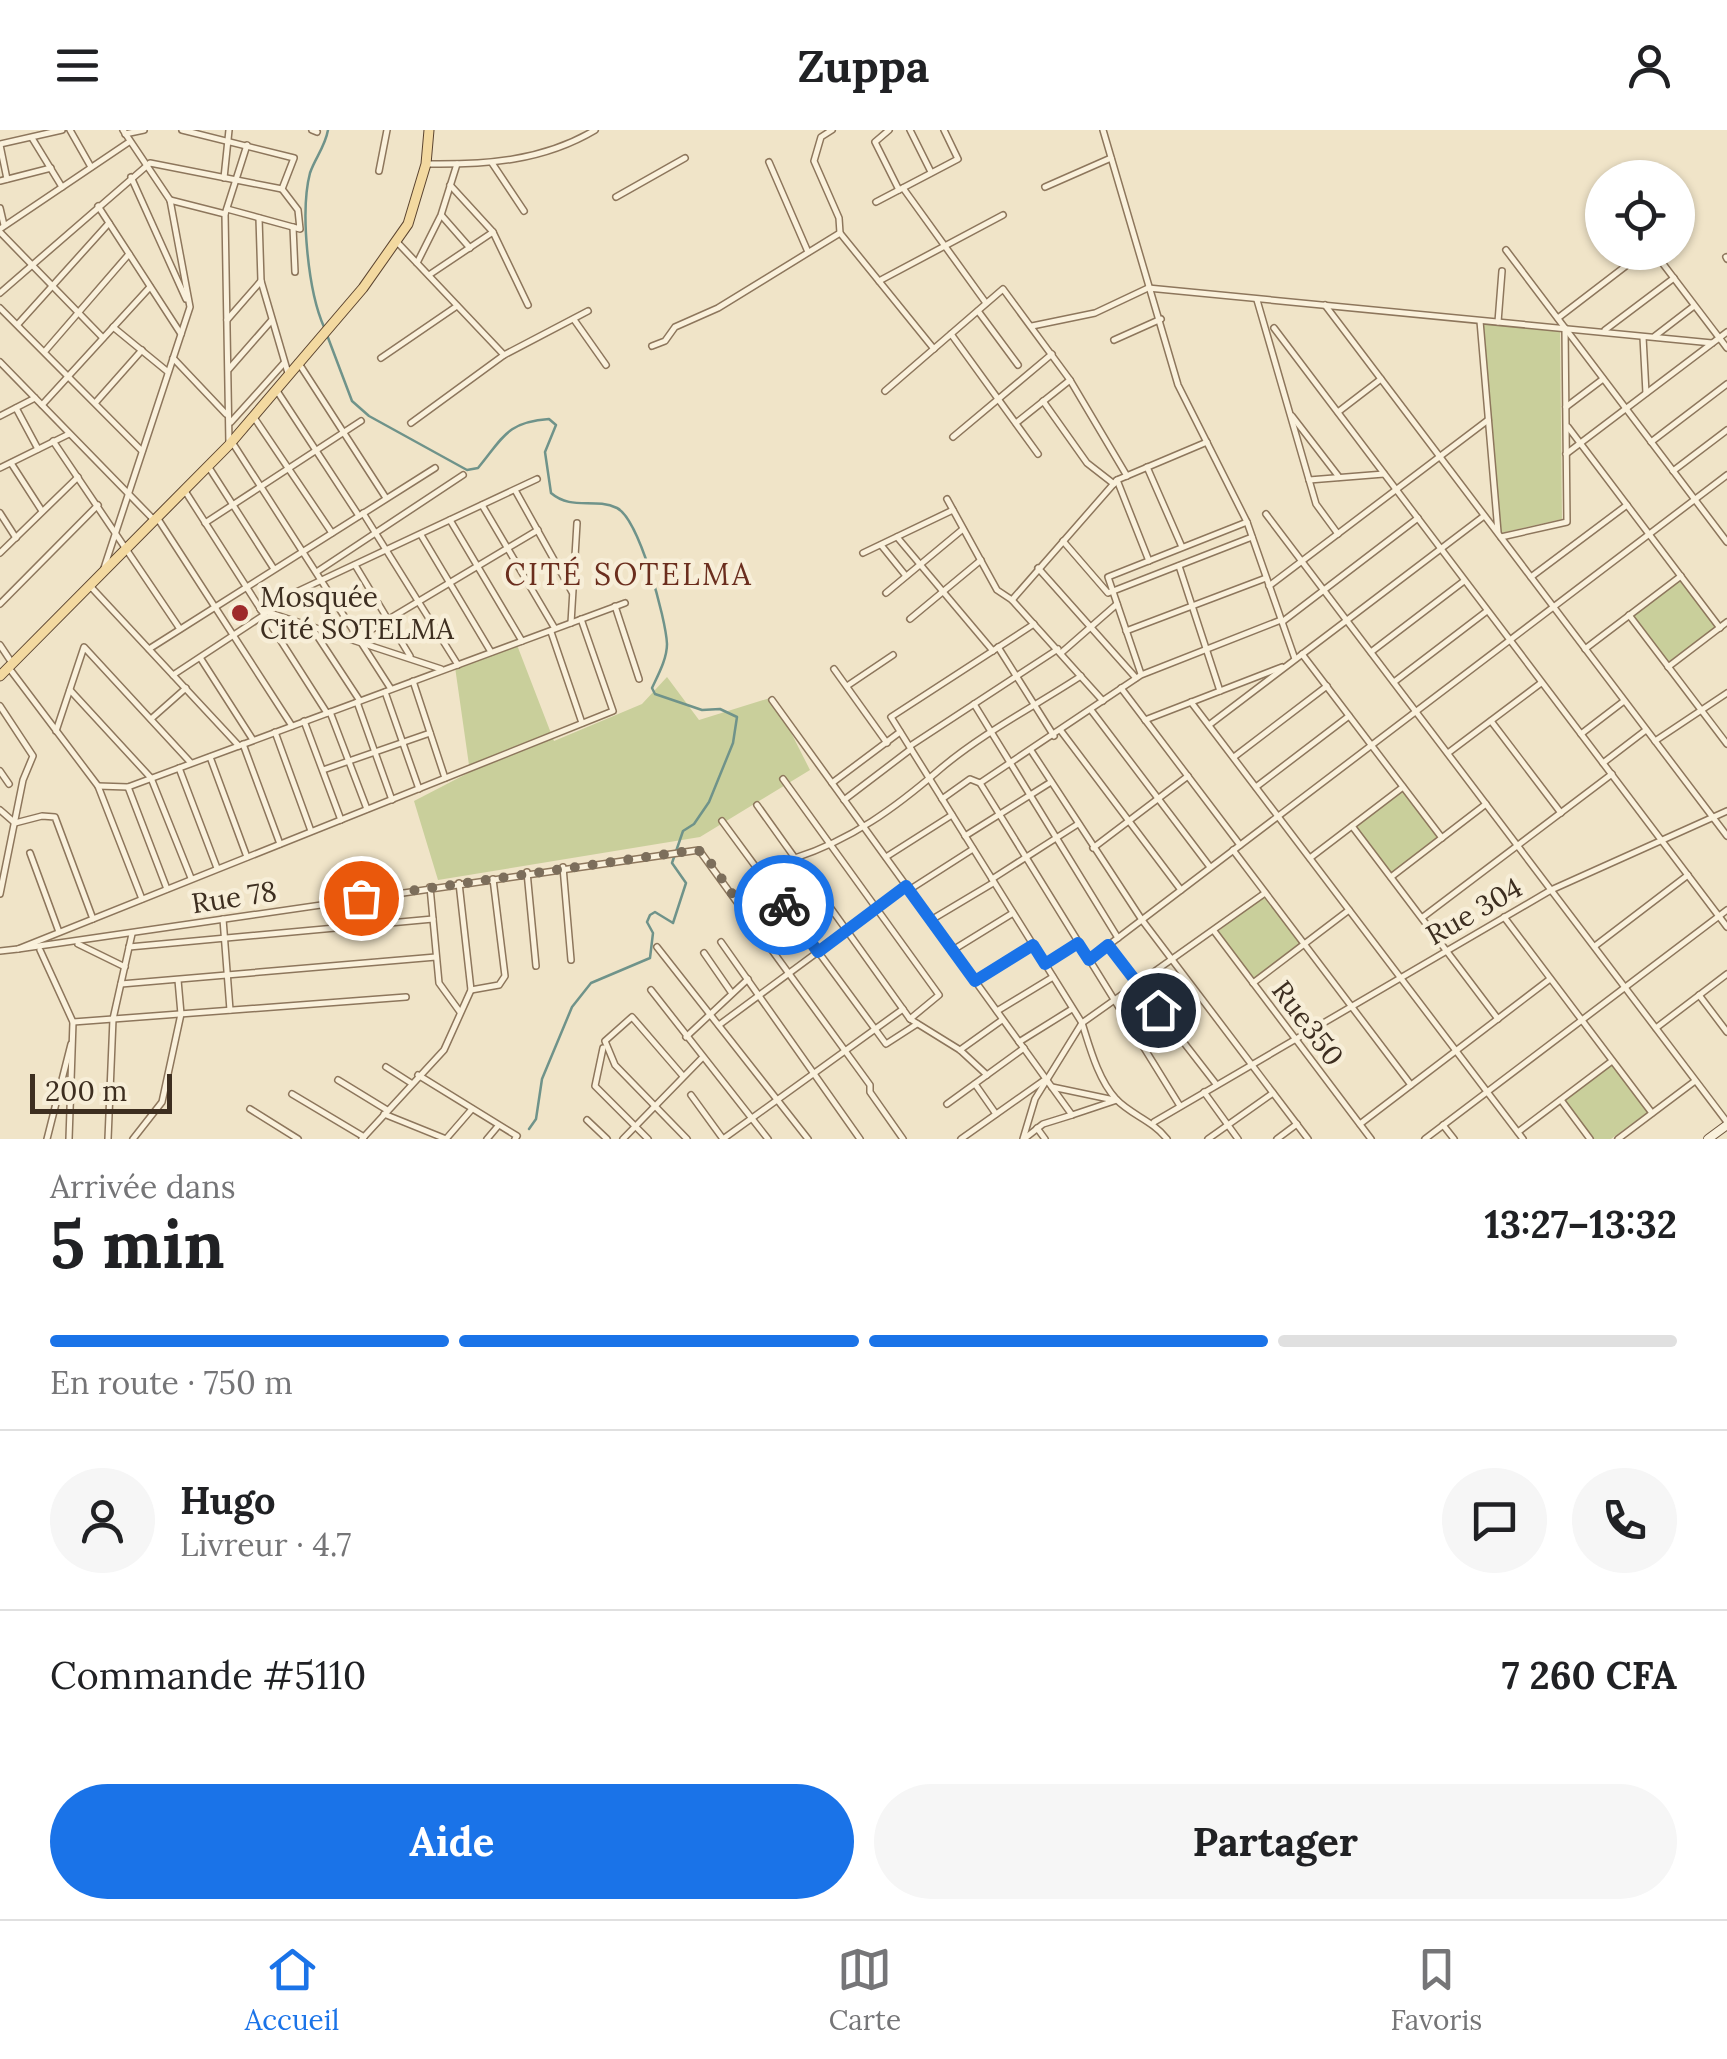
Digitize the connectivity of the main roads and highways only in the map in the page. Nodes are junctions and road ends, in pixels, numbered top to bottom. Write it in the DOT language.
graph roads {
  1 [pos="429,130"];
  2 [pos="0,676"];
  1 -- 2 [label="main road"];
}
